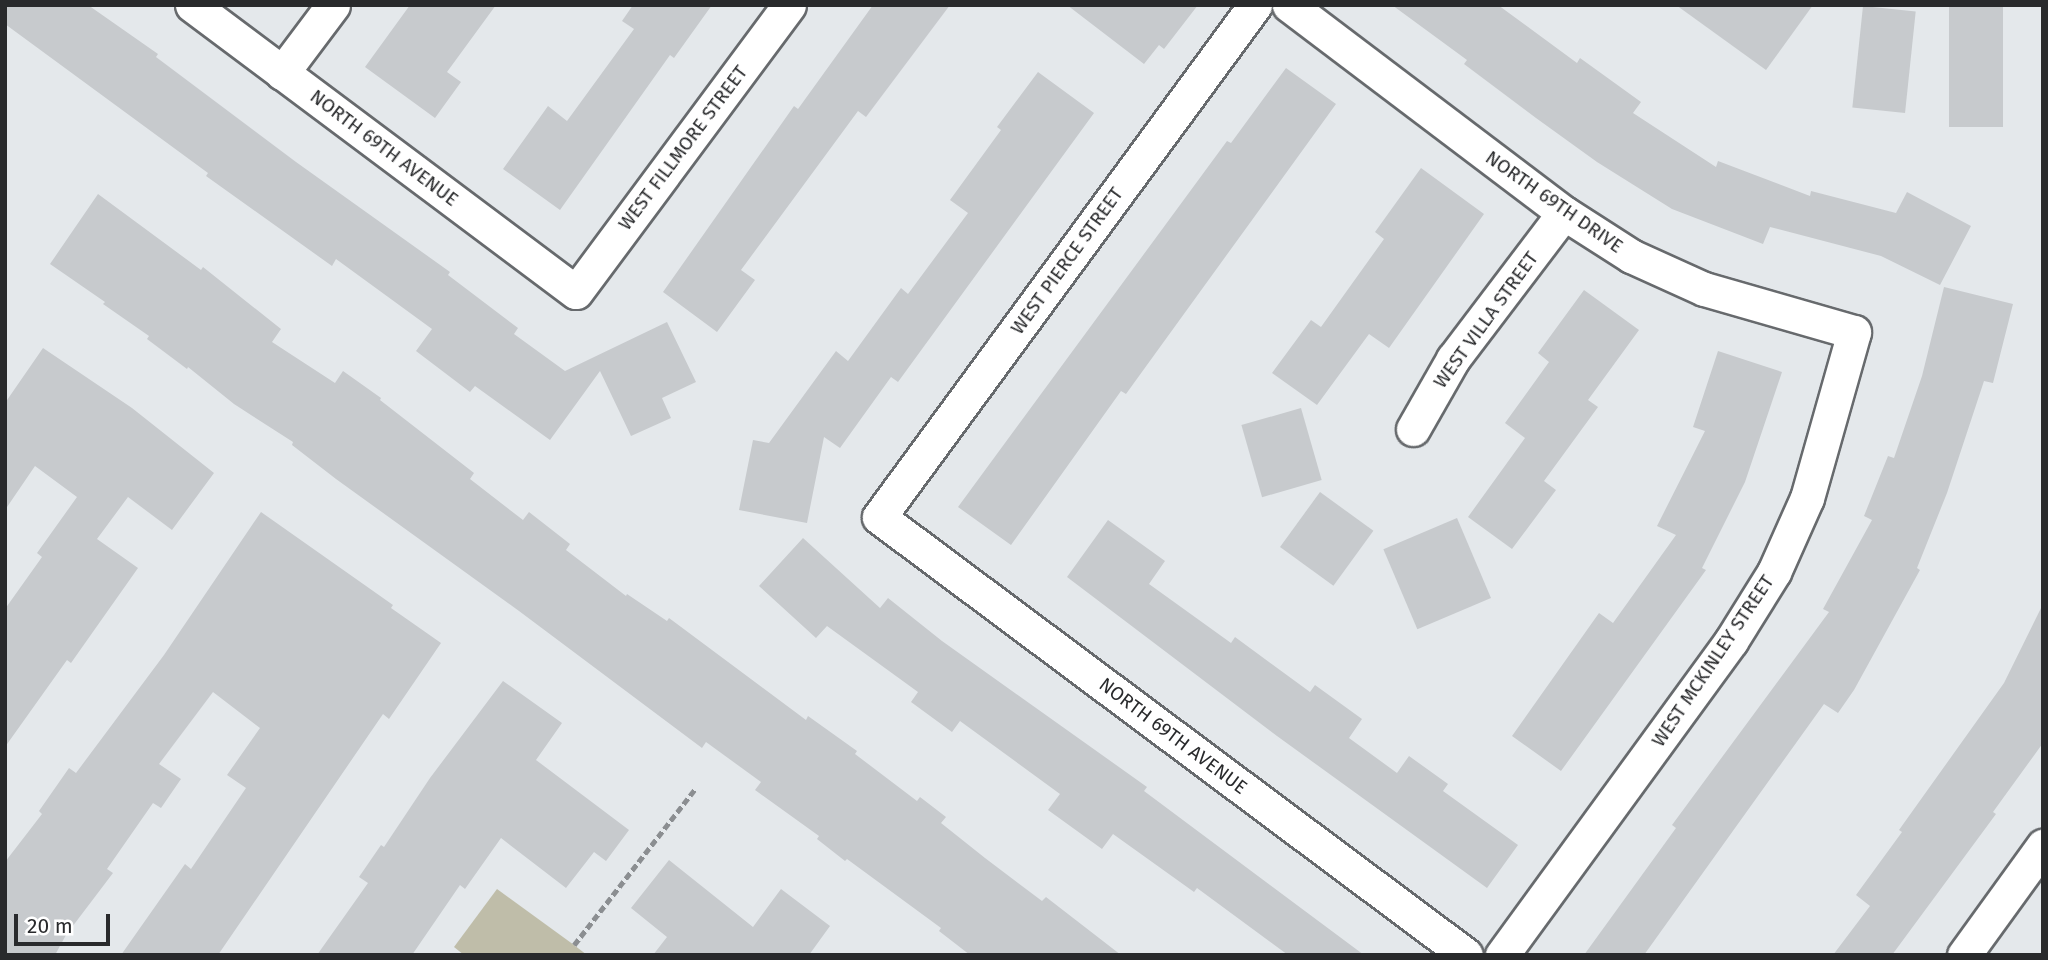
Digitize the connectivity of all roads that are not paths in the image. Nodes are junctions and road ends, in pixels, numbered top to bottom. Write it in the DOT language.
graph roads {
  1 [pos="192,5"];
  2 [pos="333,5"];
  3 [pos="789,5"];
  4 [pos="1255,5"];
  5 [pos="1289,5"];
  6 [pos="282,73"];
  7 [pos="1564,213"];
  8 [pos="576,292"];
  9 [pos="1854,332"];
  10 [pos="1413,429"];
  11 [pos="879,517"];
  12 [pos="2043,846"];
  13 [pos="1466,955"];
  14 [pos="1502,955"];
  15 [pos="1964,955"];
  1 -- 6 [label="street, NORTH 69TH AVENUE"];
  2 -- 6 [label="street"];
  3 -- 8 [label="street, WEST FILLMORE STREET"];
  4 -- 11 [label="street, WEST PIERCE STREET"];
  5 -- 7 [label="street, NORTH 69TH DRIVE"];
  6 -- 8 [label="street, NORTH 69TH AVENUE"];
  7 -- 9 [label="street, NORTH 69TH DRIVE"];
  7 -- 10 [label="street, WEST VILLA STREET"];
  9 -- 14 [label="street, WEST MCKINLEY STREET"];
  11 -- 13 [label="street, NORTH 69TH AVENUE"];
  12 -- 15 [label="street"];
}
